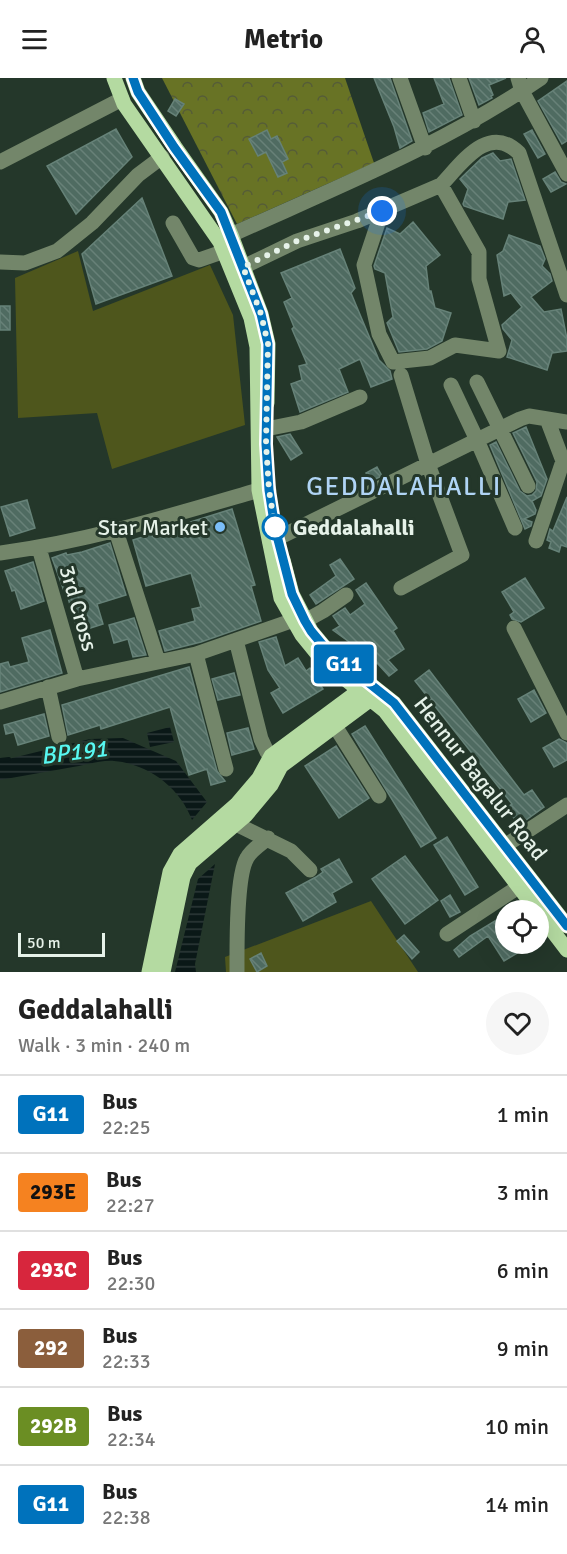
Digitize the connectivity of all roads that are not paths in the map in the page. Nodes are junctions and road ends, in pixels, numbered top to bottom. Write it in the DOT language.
graph roads {
  1 [pos="114,78"];
  2 [pos="133,78"];
  3 [pos="400,78"];
  4 [pos="459,78"];
  5 [pos="541,78"];
  6 [pos="520,85"];
  7 [pos="122,99"];
  8 [pos="474,121"];
  9 [pos="425,147"];
  10 [pos="162,157"];
  11 [pos="0,162"];
  12 [pos="567,174"];
  13 [pos="441,185"];
  14 [pos="382,211"];
  15 [pos="173,224"];
  16 [pos="226,243"];
  17 [pos="0,262"];
  18 [pos="243,267"];
  19 [pos="567,295"];
  20 [pos="401,375"];
  21 [pos="477,382"];
  22 [pos="451,385"];
  23 [pos="360,397"];
  24 [pos="547,419"];
  25 [pos="567,422"];
  26 [pos="266,429"];
  27 [pos="501,429"];
  28 [pos="477,440"];
  29 [pos="565,463"];
  30 [pos="428,464"];
  31 [pos="528,486"];
  32 [pos="264,490"];
  33 [pos="515,528"];
  34 [pos="116,531"];
  35 [pos="274,540"];
  36 [pos="537,541"];
  37 [pos="39,548"];
  38 [pos="0,553"];
  39 [pos="401,588"];
  40 [pos="346,595"];
  41 [pos="300,620"];
  42 [pos="514,628"];
  43 [pos="236,640"];
  44 [pos="196,654"];
  45 [pos="158,662"];
  46 [pos="77,680"];
  47 [pos="48,687"];
  48 [pos="369,690"];
  49 [pos="0,702"];
  50 [pos="335,726"];
  51 [pos="567,733"];
  52 [pos="59,737"];
  53 [pos="267,752"];
  54 [pos="226,769"];
  55 [pos="379,796"];
  56 [pos="567,805"];
  57 [pos="236,824"];
  58 [pos="268,838"];
  59 [pos="506,845"];
  60 [pos="310,870"];
  61 [pos="520,886"];
  62 [pos="564,918"];
  63 [pos="447,934"];
  64 [pos="567,950"];
  65 [pos="149,972"];
  66 [pos="163,972"];
  67 [pos="237,972"];
  1 -- 7 [label="main road, Hennur Bagalur Road"];
  2 -- 16 [label="main road, Hennur Bagalur Road"];
  3 -- 9 [label="street"];
  4 -- 8 [label="street"];
  5 -- 6 [label="street"];
  6 -- 8 [label="street"];
  6 -- 12 [label="street"];
  7 -- 10 [label="main road, Hennur Bagalur Road"];
  7 -- 11 [label="street"];
  8 -- 9 [label="street"];
  9 -- 16 [label="street"];
  10 -- 16 [label="main road, Hennur Bagalur Road"];
  10 -- 17 [label="street"];
  13 -- 14 [label="street"];
  13 -- 14 [label="street"];
  13 -- 19 [label="street"];
  14 -- 18 [label="street"];
  15 -- 16 [label="street"];
  16 -- 18 [label="main road, Hennur Bagalur Road"];
  16 -- 32 [label="main road, Hennur Bagalur Road"];
  18 -- 26 [label="main road, Hennur Bagalur Road"];
  20 -- 30 [label="street"];
  21 -- 27 [label="street"];
  22 -- 28 [label="street"];
  23 -- 26 [label="street"];
  24 -- 25 [label="street"];
  24 -- 27 [label="street"];
  24 -- 29 [label="street"];
  26 -- 32 [label="main road, Hennur Bagalur Road"];
  27 -- 28 [label="street"];
  27 -- 31 [label="street"];
  28 -- 30 [label="street"];
  28 -- 33 [label="street"];
  29 -- 36 [label="street"];
  30 -- 35 [label="street"];
  30 -- 39 [label="street"];
  32 -- 34 [label="street"];
  32 -- 35 [label="main road, Hennur Bagalur Road"];
  34 -- 37 [label="street"];
  34 -- 45 [label="street"];
  35 -- 41 [label="main road, Hennur Bagalur Road"];
  37 -- 38 [label="street"];
  37 -- 46 [label="street, 3rd Cross"];
  40 -- 41 [label="street"];
  41 -- 43 [label="street"];
  41 -- 48 [label="main road, Hennur Bagalur Road"];
  42 -- 51 [label="street"];
  43 -- 44 [label="street"];
  43 -- 53 [label="street"];
  44 -- 45 [label="street"];
  44 -- 54 [label="street"];
  45 -- 46 [label="street"];
  46 -- 47 [label="street"];
  47 -- 49 [label="street"];
  47 -- 52 [label="street"];
  48 -- 50 [label="main road"];
  48 -- 59 [label="main road, Hennur Bagalur Road"];
  48 -- 61 [label="main road, Hennur Bagalur Road"];
  48 -- 65 [label="main road"];
  50 -- 55 [label="street"];
  50 -- 57 [label="main road"];
  56 -- 59 [label="street"];
  57 -- 58 [label="street"];
  57 -- 66 [label="main road"];
  58 -- 60 [label="street"];
  58 -- 67 [label="street"];
  59 -- 62 [label="main road, Hennur Bagalur Road"];
  61 -- 63 [label="street"];
  61 -- 64 [label="main road, Hennur Bagalur Road"];
}
